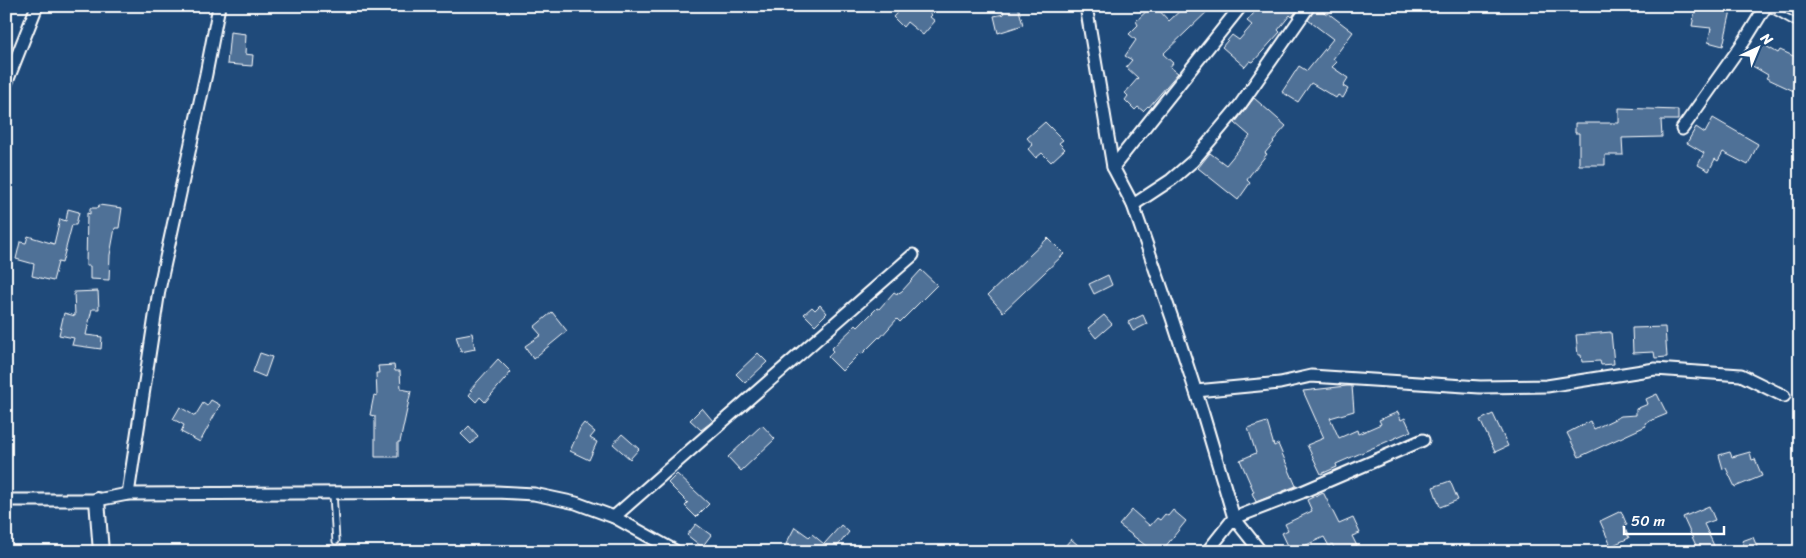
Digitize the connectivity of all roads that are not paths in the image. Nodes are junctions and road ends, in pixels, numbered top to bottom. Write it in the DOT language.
graph roads {
  1 [pos="37,6"];
  2 [pos="219,6"];
  3 [pos="1086,6"];
  4 [pos="1241,6"];
  5 [pos="1310,6"];
  6 [pos="1766,6"];
  7 [pos="1800,25"];
  8 [pos="6,84"];
  9 [pos="1682,129"];
  10 [pos="1113,167"];
  11 [pos="1133,205"];
  12 [pos="913,255"];
  13 [pos="1196,391"];
  14 [pos="1784,396"];
  15 [pos="1423,440"];
  16 [pos="333,493"];
  17 [pos="128,494"];
  18 [pos="6,500"];
  19 [pos="97,500"];
  20 [pos="614,517"];
  21 [pos="1234,518"];
  22 [pos="336,541"];
  23 [pos="101,552"];
  24 [pos="677,552"];
  25 [pos="1207,552"];
  26 [pos="1261,552"];
  1 -- 8 [label="street"];
  2 -- 17 [label="street"];
  3 -- 10 [label="street"];
  4 -- 10 [label="street"];
  5 -- 11 [label="street"];
  6 -- 7 [label="lane"];
  6 -- 9 [label="street"];
  10 -- 11 [label="street"];
  11 -- 13 [label="street"];
  12 -- 20 [label="street"];
  13 -- 14 [label="street"];
  13 -- 21 [label="street"];
  15 -- 21 [label="street"];
  16 -- 17 [label="street"];
  16 -- 20 [label="street"];
  16 -- 22 [label="lane"];
  17 -- 19 [label="street"];
  18 -- 19 [label="street"];
  19 -- 23 [label="street"];
  20 -- 24 [label="street"];
  21 -- 25 [label="street"];
  21 -- 26 [label="street"];
}
